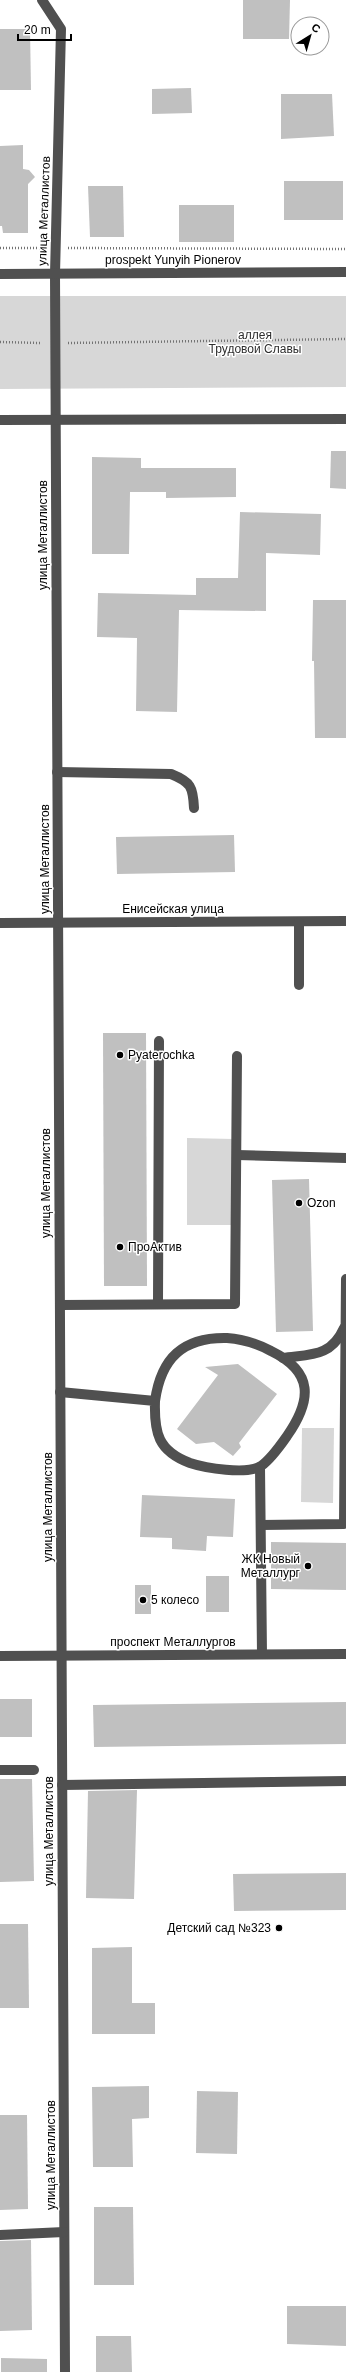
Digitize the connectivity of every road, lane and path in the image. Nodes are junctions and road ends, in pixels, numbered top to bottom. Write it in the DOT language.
graph roads {
  1 [pos="42,0"];
  2 [pos="0,248"];
  3 [pos="56,248"];
  4 [pos="346,249"];
  5 [pos="346,272"];
  6 [pos="0,274"];
  7 [pos="55,274"];
  8 [pos="346,340"];
  9 [pos="0,342"];
  10 [pos="55,344"];
  11 [pos="346,419"];
  12 [pos="0,420"];
  13 [pos="56,420"];
  14 [pos="57,772"];
  15 [pos="194,808"];
  16 [pos="346,921"];
  17 [pos="58,922"];
  18 [pos="299,922"];
  19 [pos="0,923"];
  20 [pos="299,985"];
  21 [pos="159,1041"];
  22 [pos="237,1056"];
  23 [pos="237,1156"];
  24 [pos="346,1158"];
  25 [pos="346,1279"];
  26 [pos="158,1304"];
  27 [pos="60,1305"];
  28 [pos="346,1324"];
  29 [pos="283,1358"];
  30 [pos="60,1392"];
  31 [pos="155,1401"];
  32 [pos="260,1467"];
  33 [pos="261,1525"];
  34 [pos="262,1654"];
  35 [pos="346,1654"];
  36 [pos="61,1655"];
  37 [pos="0,1656"];
  38 [pos="0,1770"];
  39 [pos="34,1770"];
  40 [pos="346,1782"];
  41 [pos="62,1785"];
  42 [pos="64,2232"];
  43 [pos="0,2235"];
  44 [pos="65,2372"];
  1 -- 3 [label="street, улица Металлистов"];
  2 -- 3 [label="path"];
  3 -- 4 [label="path"];
  3 -- 7 [label="street, улица Металлистов"];
  5 -- 7 [label="street, prospekt Yunyih Pionerov"];
  6 -- 7 [label="street, prospekt Yunyih Pionerov"];
  7 -- 10 [label="street, улица Металлистов"];
  8 -- 10 [label="path"];
  9 -- 10 [label="path"];
  10 -- 13 [label="street, улица Металлистов"];
  11 -- 13 [label="street"];
  12 -- 13 [label="street"];
  13 -- 14 [label="street, улица Металлистов"];
  14 -- 15 [label="street"];
  14 -- 17 [label="street, улица Металлистов"];
  16 -- 18 [label="street, Енисейская улица"];
  17 -- 18 [label="street, Енисейская улица"];
  17 -- 19 [label="street, Енисейская улица"];
  17 -- 27 [label="street, улица Металлистов"];
  18 -- 20 [label="street"];
  21 -- 26 [label="street"];
  22 -- 23 [label="street"];
  23 -- 24 [label="street"];
  23 -- 26 [label="street"];
  25 -- 28 [label="street"];
  26 -- 27 [label="street"];
  27 -- 30 [label="street, улица Металлистов"];
  28 -- 29 [label="street"];
  28 -- 33 [label="street"];
  29 -- 31 [label="street"];
  29 -- 32 [label="street"];
  30 -- 31 [label="street"];
  30 -- 36 [label="street, улица Металлистов"];
  31 -- 32 [label="street"];
  32 -- 33 [label="street"];
  33 -- 34 [label="street"];
  34 -- 35 [label="street, проспект Металлургов"];
  34 -- 36 [label="street, проспект Металлургов"];
  36 -- 37 [label="street, проспект Металлургов"];
  36 -- 41 [label="street, улица Металлистов"];
  38 -- 39 [label="street"];
  40 -- 41 [label="street"];
  41 -- 42 [label="street, улица Металлистов"];
  42 -- 43 [label="street"];
  42 -- 44 [label="street, улица Металлистов"];
}
